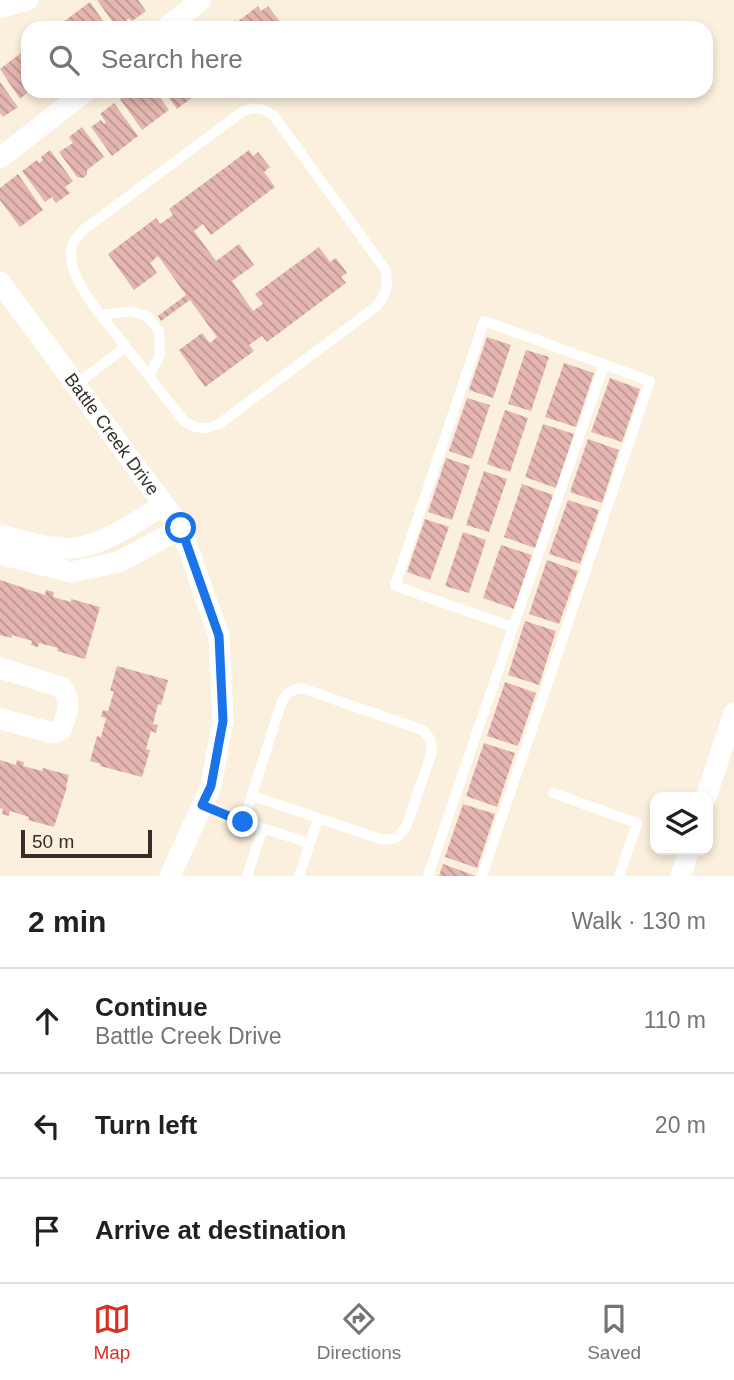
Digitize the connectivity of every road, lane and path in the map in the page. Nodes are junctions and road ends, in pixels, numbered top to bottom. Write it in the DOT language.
graph roads {
  1 [pos="28,0"];
  2 [pos="201,0"];
  3 [pos="0,8"];
  4 [pos="175,21"];
  5 [pos="77,98"];
  6 [pos="0,159"];
  7 [pos="0,282"];
  8 [pos="103,315"];
  9 [pos="126,347"];
  10 [pos="604,365"];
  11 [pos="149,376"];
  12 [pos="75,384"];
  13 [pos="163,506"];
  14 [pos="181,528"];
  15 [pos="0,535"];
  16 [pos="0,554"];
  17 [pos="513,627"];
  18 [pos="0,668"];
  19 [pos="734,713"];
  20 [pos="0,719"];
  21 [pos="708,792"];
  22 [pos="553,793"];
  23 [pos="253,796"];
  24 [pos="202,805"];
  25 [pos="318,818"];
  26 [pos="243,822"];
  27 [pos="263,828"];
  28 [pos="310,843"];
  29 [pos="687,855"];
  30 [pos="170,876"];
  31 [pos="247,876"];
  32 [pos="299,876"];
  33 [pos="428,876"];
  34 [pos="482,876"];
  35 [pos="619,876"];
  36 [pos="681,876"];
  1 -- 3 [label="street"];
  2 -- 4 [label="street"];
  5 -- 6 [label="street"];
  7 -- 12 [label="street, Battle Creek Drive"];
  8 -- 9 [label="lane"];
  8 -- 11 [label="lane"];
  8 -- 11 [label="lane"];
  9 -- 11 [label="lane"];
  9 -- 12 [label="lane"];
  10 -- 17 [label="lane"];
  10 -- 17 [label="lane"];
  10 -- 34 [label="lane"];
  12 -- 13 [label="street, Battle Creek Drive"];
  13 -- 14 [label="street, Battle Creek Drive"];
  13 -- 15 [label="street"];
  14 -- 16 [label="street"];
  14 -- 24 [label="street, Battle Creek Drive"];
  17 -- 33 [label="lane"];
  18 -- 20 [label="street"];
  19 -- 21 [label="street"];
  22 -- 35 [label="lane"];
  23 -- 25 [label="lane"];
  23 -- 25 [label="lane"];
  23 -- 26 [label="lane"];
  24 -- 26 [label="lane"];
  24 -- 30 [label="street, Battle Creek Drive"];
  25 -- 28 [label="lane"];
  26 -- 27 [label="lane"];
  27 -- 28 [label="lane"];
  27 -- 31 [label="lane"];
  28 -- 32 [label="lane"];
  29 -- 36 [label="street"];
}
